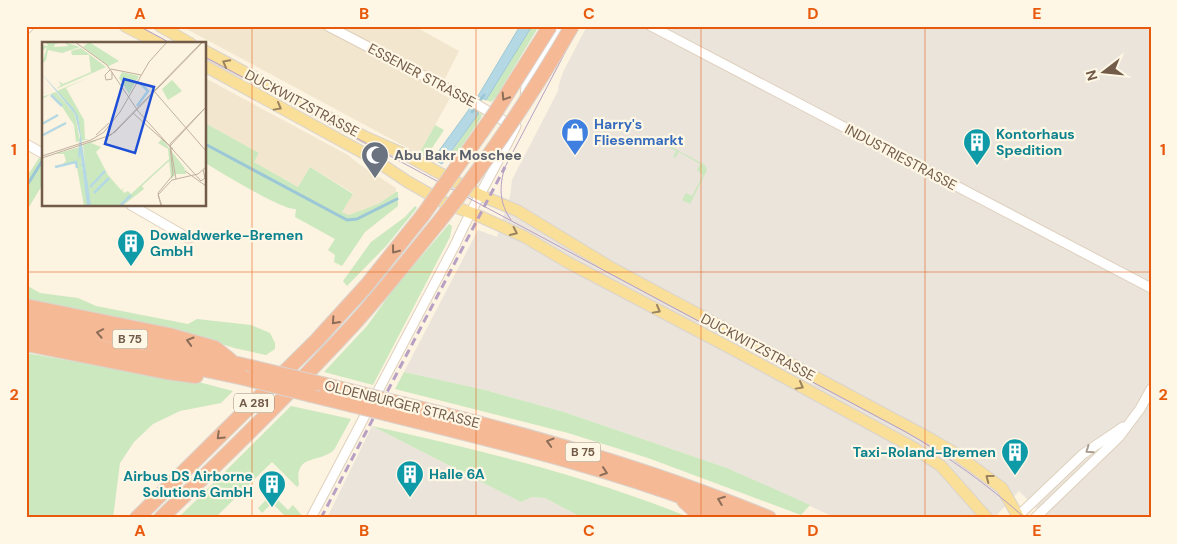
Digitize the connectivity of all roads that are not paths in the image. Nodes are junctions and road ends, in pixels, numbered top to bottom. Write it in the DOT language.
graph roads {
  1 [pos="125,26"];
  2 [pos="160,26"];
  3 [pos="328,26"];
  4 [pos="550,26"];
  5 [pos="561,26"];
  6 [pos="572,26"];
  7 [pos="651,26"];
  8 [pos="156,42"];
  9 [pos="188,42"];
  10 [pos="206,52"];
  11 [pos="206,67"];
  12 [pos="515,128"];
  13 [pos="26,144"];
  14 [pos="41,153"];
  15 [pos="480,194"];
  16 [pos="133,206"];
  17 [pos="470,212"];
  18 [pos="196,236"];
  19 [pos="1151,288"];
  20 [pos="26,306"];
  21 [pos="26,319"];
  22 [pos="26,332"];
  23 [pos="26,344"];
  24 [pos="233,362"];
  25 [pos="219,372"];
  26 [pos="1151,389"];
  27 [pos="355,399"];
  28 [pos="391,408"];
  29 [pos="1130,423"];
  30 [pos="678,496"];
  31 [pos="770,517"];
  32 [pos="1018,517"];
  33 [pos="137,518"];
  34 [pos="161,518"];
  35 [pos="312,518"];
  36 [pos="708,518"];
  37 [pos="738,518"];
  38 [pos="987,518"];
  39 [pos="1035,518"];
  1 -- 8 [label="main road"];
  2 -- 9 [label="main road"];
  3 -- 12 [label="street, ESSENER STRASSE"];
  4 -- 33 [label="highway, A 281, one-way, bridge"];
  5 -- 12 [label="street"];
  6 -- 34 [label="highway, A 281, bridge"];
  7 -- 19 [label="street, INDUSTRIESTRASSE"];
  15 -- 10 [label="main road, DUCKWITZSTRASSE, one-way"];
  11 -- 17 [label="main road, DUCKWITZSTRASSE, one-way"];
  12 -- 15 [label="street"];
  13 -- 14 [label="street"];
  15 -- 17 [label="street"];
  32 -- 15 [label="main road, DUCKWITZSTRASSE, one-way"];
  16 -- 18 [label="street"];
  17 -- 35 [label="street"];
  17 -- 38 [label="main road, DUCKWITZSTRASSE, one-way"];
  24 -- 20 [label="highway, one-way"];
  24 -- 21 [label="highway, OLDENBURGER STRASSE / B 75, one-way"];
  22 -- 25 [label="highway, OLDENBURGER STRASSE / B 75"];
  23 -- 25 [label="highway"];
  24 -- 27 [label="highway, OLDENBURGER STRASSE / B 75, bridge"];
  25 -- 27 [label="highway, OLDENBURGER STRASSE / B 75, bridge"];
  26 -- 29 [label="street"];
  27 -- 28 [label="highway, OLDENBURGER STRASSE / B 75, bridge"];
  28 -- 30 [label="highway, OLDENBURGER STRASSE / B 75, one-way"];
  31 -- 28 [label="highway, OLDENBURGER STRASSE / B 75, one-way"];
  29 -- 32 [label="street, one-way"];
  29 -- 39 [label="street"];
  30 -- 36 [label="highway"];
  30 -- 37 [label="highway, OLDENBURGER STRASSE / B 75"];
}
